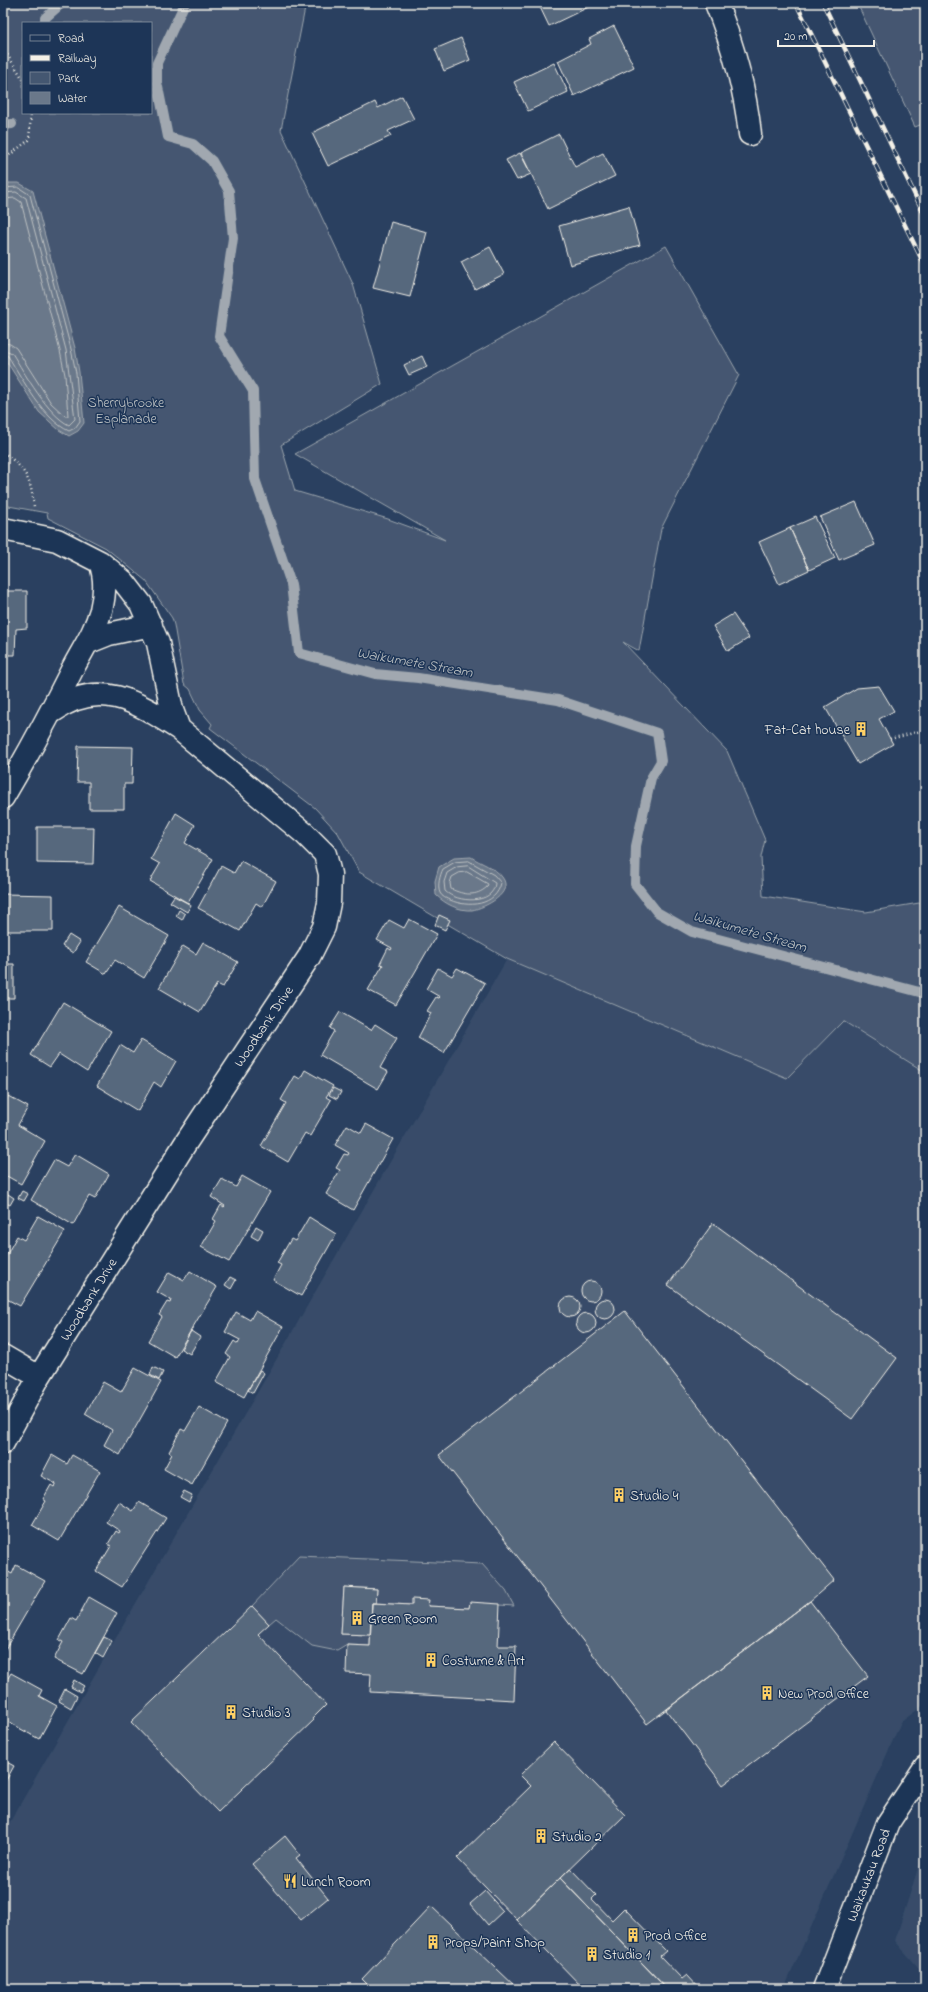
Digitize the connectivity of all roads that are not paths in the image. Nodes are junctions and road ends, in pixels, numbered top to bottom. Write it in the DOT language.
graph roads {
  1 [pos="716,3"];
  2 [pos="750,134"];
  3 [pos="3,529"];
  4 [pos="100,562"];
  5 [pos="151,624"];
  6 [pos="89,642"];
  7 [pos="52,712"];
  8 [pos="179,729"];
  9 [pos="3,798"];
  10 [pos="3,1356"];
  11 [pos="39,1377"];
  12 [pos="3,1443"];
  13 [pos="925,1767"];
  14 [pos="824,1989"];
  1 -- 2 [label="street"];
  3 -- 4 [label="street, Woodbank Drive"];
  4 -- 5 [label="street, Woodbank Drive"];
  4 -- 6 [label="street"];
  5 -- 6 [label="street"];
  5 -- 8 [label="street, Woodbank Drive"];
  6 -- 7 [label="street"];
  7 -- 8 [label="street"];
  7 -- 9 [label="street"];
  8 -- 11 [label="street, Woodbank Drive"];
  10 -- 11 [label="street"];
  11 -- 12 [label="street, Woodbank Drive"];
  13 -- 14 [label="street, Waikaukau Road"];
}
